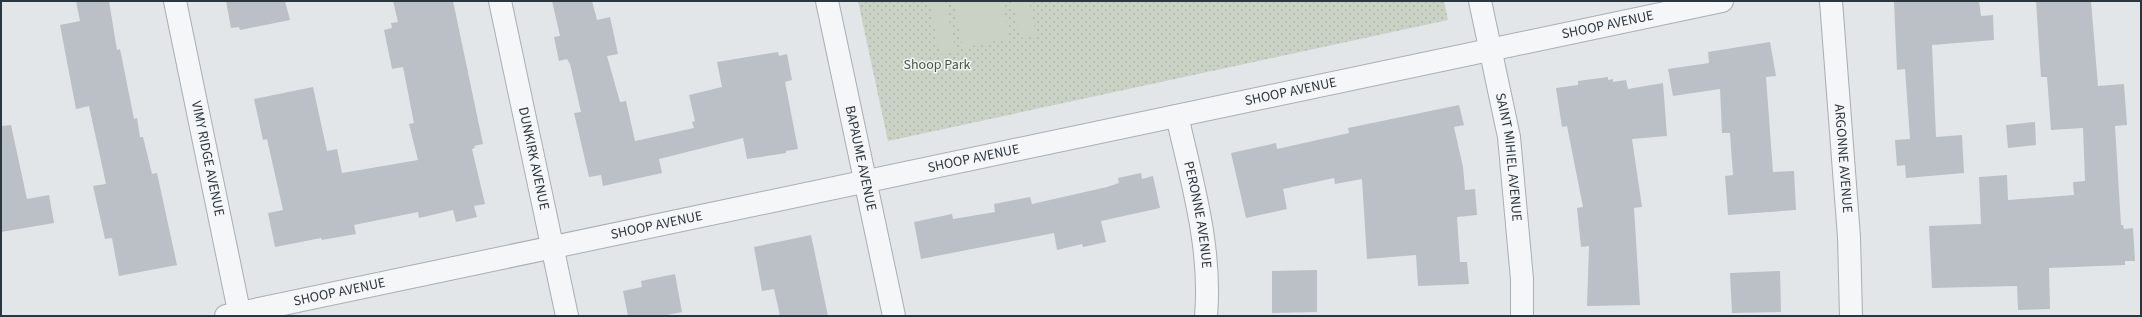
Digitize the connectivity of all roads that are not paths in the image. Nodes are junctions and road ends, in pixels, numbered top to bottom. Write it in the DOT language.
graph roads {
  1 [pos="175,1"];
  2 [pos="500,1"];
  3 [pos="827,1"];
  4 [pos="1480,1"];
  5 [pos="1722,1"];
  6 [pos="1831,1"];
  7 [pos="1490,50"];
  8 [pos="1177,116"];
  9 [pos="866,181"];
  10 [pos="552,248"];
  11 [pos="235,315"];
  12 [pos="567,316"];
  13 [pos="894,316"];
  14 [pos="1206,316"];
  15 [pos="1522,316"];
  16 [pos="1851,316"];
  1 -- 11 [label="street, VIMY RIDGE AVENUE"];
  2 -- 10 [label="street, DUNKIRK AVENUE"];
  3 -- 9 [label="street, BAPAUME AVENUE"];
  4 -- 7 [label="street, SAINT MIHIEL AVENUE"];
  5 -- 7 [label="street, SHOOP AVENUE"];
  6 -- 16 [label="street, ARGONNE AVENUE"];
  7 -- 8 [label="street, SHOOP AVENUE"];
  7 -- 15 [label="street, SAINT MIHIEL AVENUE"];
  8 -- 9 [label="street, SHOOP AVENUE"];
  8 -- 14 [label="street, PERONNE AVENUE"];
  9 -- 10 [label="street, SHOOP AVENUE"];
  9 -- 13 [label="street, BAPAUME AVENUE"];
  10 -- 11 [label="street, SHOOP AVENUE"];
  10 -- 12 [label="street, DUNKIRK AVENUE"];
}
